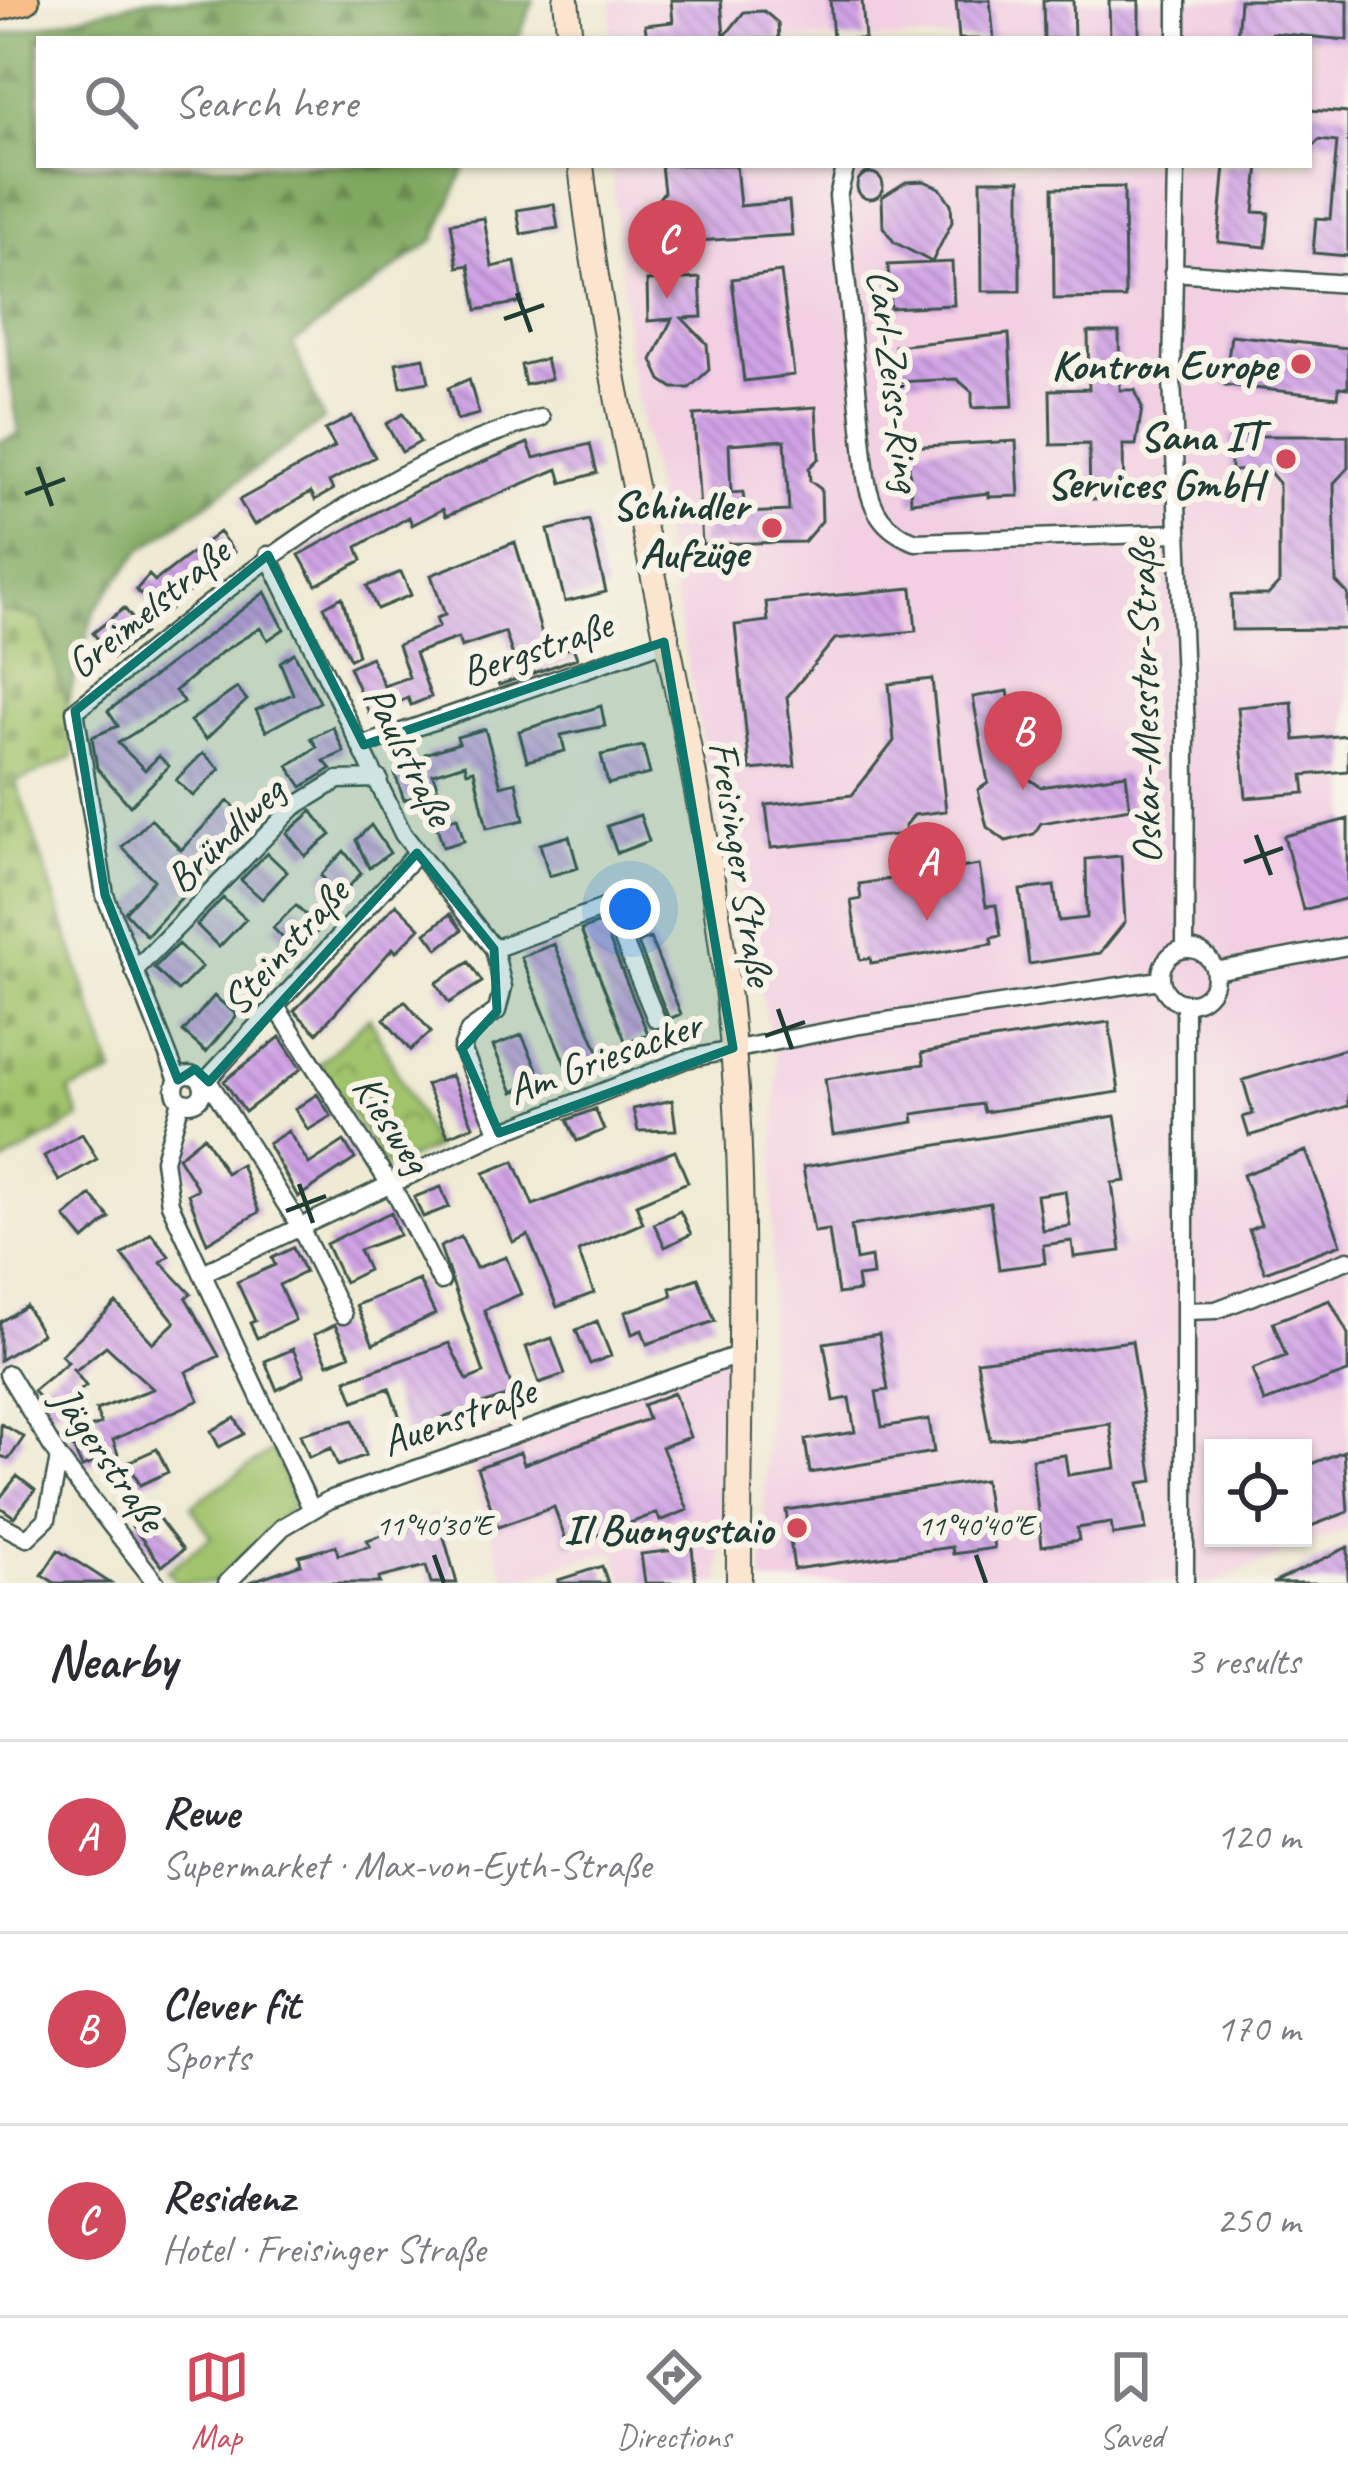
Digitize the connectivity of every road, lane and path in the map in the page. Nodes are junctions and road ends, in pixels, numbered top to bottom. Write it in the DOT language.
graph roads {
  1 [pos="25,0"];
  2 [pos="566,0"];
  3 [pos="1177,0"];
  4 [pos="0,6"];
  5 [pos="570,36"];
  6 [pos="1177,36"];
  7 [pos="581,168"];
  8 [pos="846,168"];
  9 [pos="1171,171"];
  10 [pos="1173,272"];
  11 [pos="1348,284"];
  12 [pos="541,418"];
  13 [pos="1174,533"];
  14 [pos="268,555"];
  15 [pos="664,642"];
  16 [pos="364,745"];
  17 [pos="379,778"];
  18 [pos="417,853"];
  19 [pos="1348,946"];
  20 [pos="1185,948"];
  21 [pos="494,949"];
  22 [pos="134,970"];
  23 [pos="1215,970"];
  24 [pos="1160,980"];
  25 [pos="1185,1003"];
  26 [pos="277,1008"];
  27 [pos="656,1019"];
  28 [pos="733,1048"];
  29 [pos="178,1080"];
  30 [pos="206,1084"];
  31 [pos="182,1101"];
  32 [pos="499,1133"];
  33 [pos="389,1186"];
  34 [pos="298,1225"];
  35 [pos="1348,1261"];
  36 [pos="203,1274"];
  37 [pos="441,1281"];
  38 [pos="1187,1311"];
  39 [pos="343,1315"];
  40 [pos="739,1355"];
  41 [pos="8,1374"];
  42 [pos="59,1458"];
  43 [pos="310,1508"];
  44 [pos="0,1524"];
  45 [pos="156,1583"];
  46 [pos="226,1583"];
  47 [pos="739,1583"];
  48 [pos="1185,1583"];
  1 -- 4 [label="main road"];
  2 -- 5 [label="main road"];
  3 -- 6 [label="street"];
  7 -- 15 [label="main road, Freisinger Straße"];
  8 -- 13 [label="street, Carl-Zeiss-Ring"];
  9 -- 10 [label="street, Oskar-Messter-Straße"];
  10 -- 11 [label="street"];
  10 -- 13 [label="street, Oskar-Messter-Straße"];
  12 -- 14 [label="street, Greimelstraße"];
  13 -- 20 [label="street, Oskar-Messter-Straße"];
  14 -- 16 [label="street, Paulstraße"];
  14 -- 22 [label="street, Greimelstraße"];
  15 -- 16 [label="street, Bergstraße"];
  15 -- 28 [label="main road, Freisinger Straße"];
  16 -- 17 [label="street, Paulstraße"];
  17 -- 18 [label="street, Paulstraße"];
  17 -- 22 [label="street, Bründlweg"];
  18 -- 21 [label="street, Paulstraße"];
  18 -- 26 [label="street, Steinstraße"];
  19 -- 23 [label="street"];
  20 -- 23 [label="street"];
  20 -- 24 [label="street"];
  21 -- 27 [label="street"];
  21 -- 32 [label="street, Am Griesacker"];
  22 -- 29 [label="street, Greimelstraße"];
  23 -- 25 [label="street"];
  24 -- 25 [label="street"];
  24 -- 28 [label="street, Am Griesacker"];
  25 -- 38 [label="street"];
  26 -- 30 [label="street, Steinstraße"];
  26 -- 33 [label="street, Kiesweg"];
  28 -- 32 [label="street, Am Griesacker"];
  28 -- 40 [label="main road, Freisinger Straße"];
  29 -- 30 [label="street"];
  29 -- 31 [label="street"];
  30 -- 31 [label="street"];
  30 -- 34 [label="street"];
  31 -- 36 [label="street"];
  32 -- 33 [label="street, Am Griesacker"];
  33 -- 34 [label="street, Am Griesacker"];
  33 -- 37 [label="street, Kiesweg"];
  34 -- 36 [label="street, Am Griesacker"];
  34 -- 39 [label="street"];
  35 -- 38 [label="street"];
  36 -- 43 [label="street"];
  38 -- 48 [label="street"];
  40 -- 43 [label="street, Auenstraße"];
  40 -- 47 [label="main road, Freisinger Straße"];
  41 -- 42 [label="street, Jägerstraße"];
  42 -- 44 [label="street"];
  42 -- 45 [label="street, Jägerstraße"];
  43 -- 46 [label="street, Auenstraße"];
}
